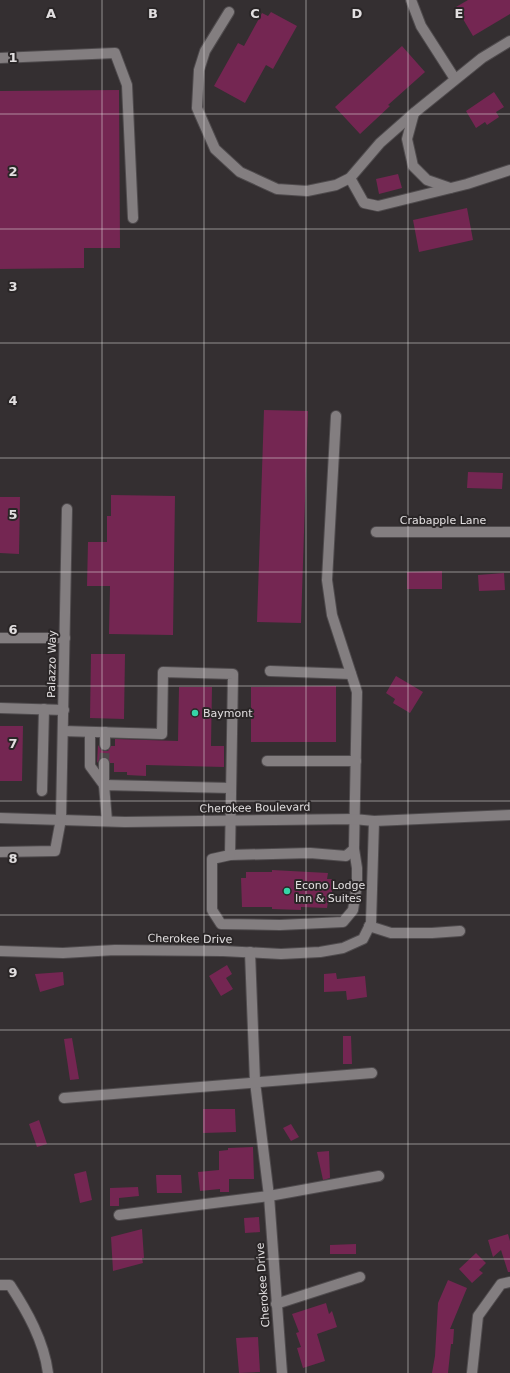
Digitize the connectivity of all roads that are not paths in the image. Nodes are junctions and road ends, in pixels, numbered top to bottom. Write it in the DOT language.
graph roads {
  1 [pos="411,0"];
  2 [pos="229,12"];
  3 [pos="510,41"];
  4 [pos="0,58"];
  5 [pos="455,79"];
  6 [pos="414,113"];
  7 [pos="510,170"];
  8 [pos="350,178"];
  9 [pos="450,188"];
  10 [pos="133,218"];
  11 [pos="336,416"];
  12 [pos="67,509"];
  13 [pos="376,532"];
  14 [pos="510,532"];
  15 [pos="0,638"];
  16 [pos="65,638"];
  17 [pos="270,671"];
  18 [pos="351,674"];
  19 [pos="0,708"];
  20 [pos="44,709"];
  21 [pos="64,710"];
  22 [pos="63,731"];
  23 [pos="90,732"];
  24 [pos="105,732"];
  25 [pos="105,745"];
  26 [pos="267,761"];
  27 [pos="356,761"];
  28 [pos="104,763"];
  29 [pos="104,785"];
  30 [pos="231,788"];
  31 [pos="42,791"];
  32 [pos="510,815"];
  33 [pos="0,818"];
  34 [pos="61,819"];
  35 [pos="354,819"];
  36 [pos="231,820"];
  37 [pos="107,821"];
  38 [pos="374,822"];
  39 [pos="354,849"];
  40 [pos="0,852"];
  41 [pos="230,855"];
  42 [pos="369,926"];
  43 [pos="460,931"];
  44 [pos="0,951"];
  45 [pos="250,952"];
  46 [pos="372,1073"];
  47 [pos="255,1082"];
  48 [pos="64,1098"];
  49 [pos="379,1176"];
  50 [pos="269,1196"];
  51 [pos="119,1215"];
  52 [pos="360,1277"];
  53 [pos="510,1282"];
  54 [pos="0,1285"];
  55 [pos="276,1304"];
  56 [pos="48,1373"];
  57 [pos="282,1373"];
  58 [pos="472,1373"];
  1 -- 5 [label="street"];
  2 -- 8 [label="street"];
  3 -- 5 [label="street"];
  4 -- 10 [label="street"];
  5 -- 6 [label="street"];
  6 -- 8 [label="street"];
  6 -- 9 [label="street"];
  7 -- 9 [label="street"];
  8 -- 9 [label="street"];
  11 -- 18 [label="street"];
  12 -- 16 [label="street, Palazzo Way"];
  13 -- 14 [label="street, Crabapple Lane"];
  15 -- 16 [label="street"];
  16 -- 21 [label="street, Palazzo Way"];
  17 -- 18 [label="street"];
  18 -- 27 [label="street"];
  19 -- 20 [label="street"];
  20 -- 21 [label="street"];
  20 -- 31 [label="street"];
  21 -- 22 [label="street, Palazzo Way"];
  22 -- 23 [label="street"];
  22 -- 34 [label="street, Palazzo Way"];
  23 -- 24 [label="street"];
  23 -- 29 [label="street"];
  24 -- 25 [label="street"];
  24 -- 30 [label="street"];
  26 -- 27 [label="street"];
  27 -- 35 [label="street"];
  28 -- 29 [label="street"];
  29 -- 30 [label="street"];
  29 -- 37 [label="street"];
  30 -- 36 [label="street"];
  32 -- 38 [label="street, Cherokee Boulevard"];
  33 -- 34 [label="street, Cherokee Boulevard"];
  34 -- 37 [label="street, Cherokee Boulevard"];
  34 -- 40 [label="street, Palazzo Way"];
  35 -- 36 [label="street, Cherokee Boulevard"];
  35 -- 38 [label="street, Cherokee Boulevard"];
  35 -- 39 [label="street"];
  36 -- 37 [label="street, Cherokee Boulevard"];
  36 -- 41 [label="street"];
  38 -- 42 [label="street, Cherokee Drive"];
  39 -- 41 [label="street"];
  39 -- 41 [label="street"];
  42 -- 43 [label="street"];
  42 -- 45 [label="street, Cherokee Drive"];
  44 -- 45 [label="street, Cherokee Drive"];
  45 -- 47 [label="street, Cherokee Drive"];
  46 -- 47 [label="street"];
  47 -- 48 [label="street"];
  47 -- 50 [label="street, Cherokee Drive"];
  49 -- 50 [label="street"];
  50 -- 51 [label="street"];
  50 -- 55 [label="street, Cherokee Drive"];
  52 -- 55 [label="street"];
  53 -- 58 [label="street"];
  54 -- 56 [label="street"];
  55 -- 57 [label="street, Cherokee Drive"];
}
